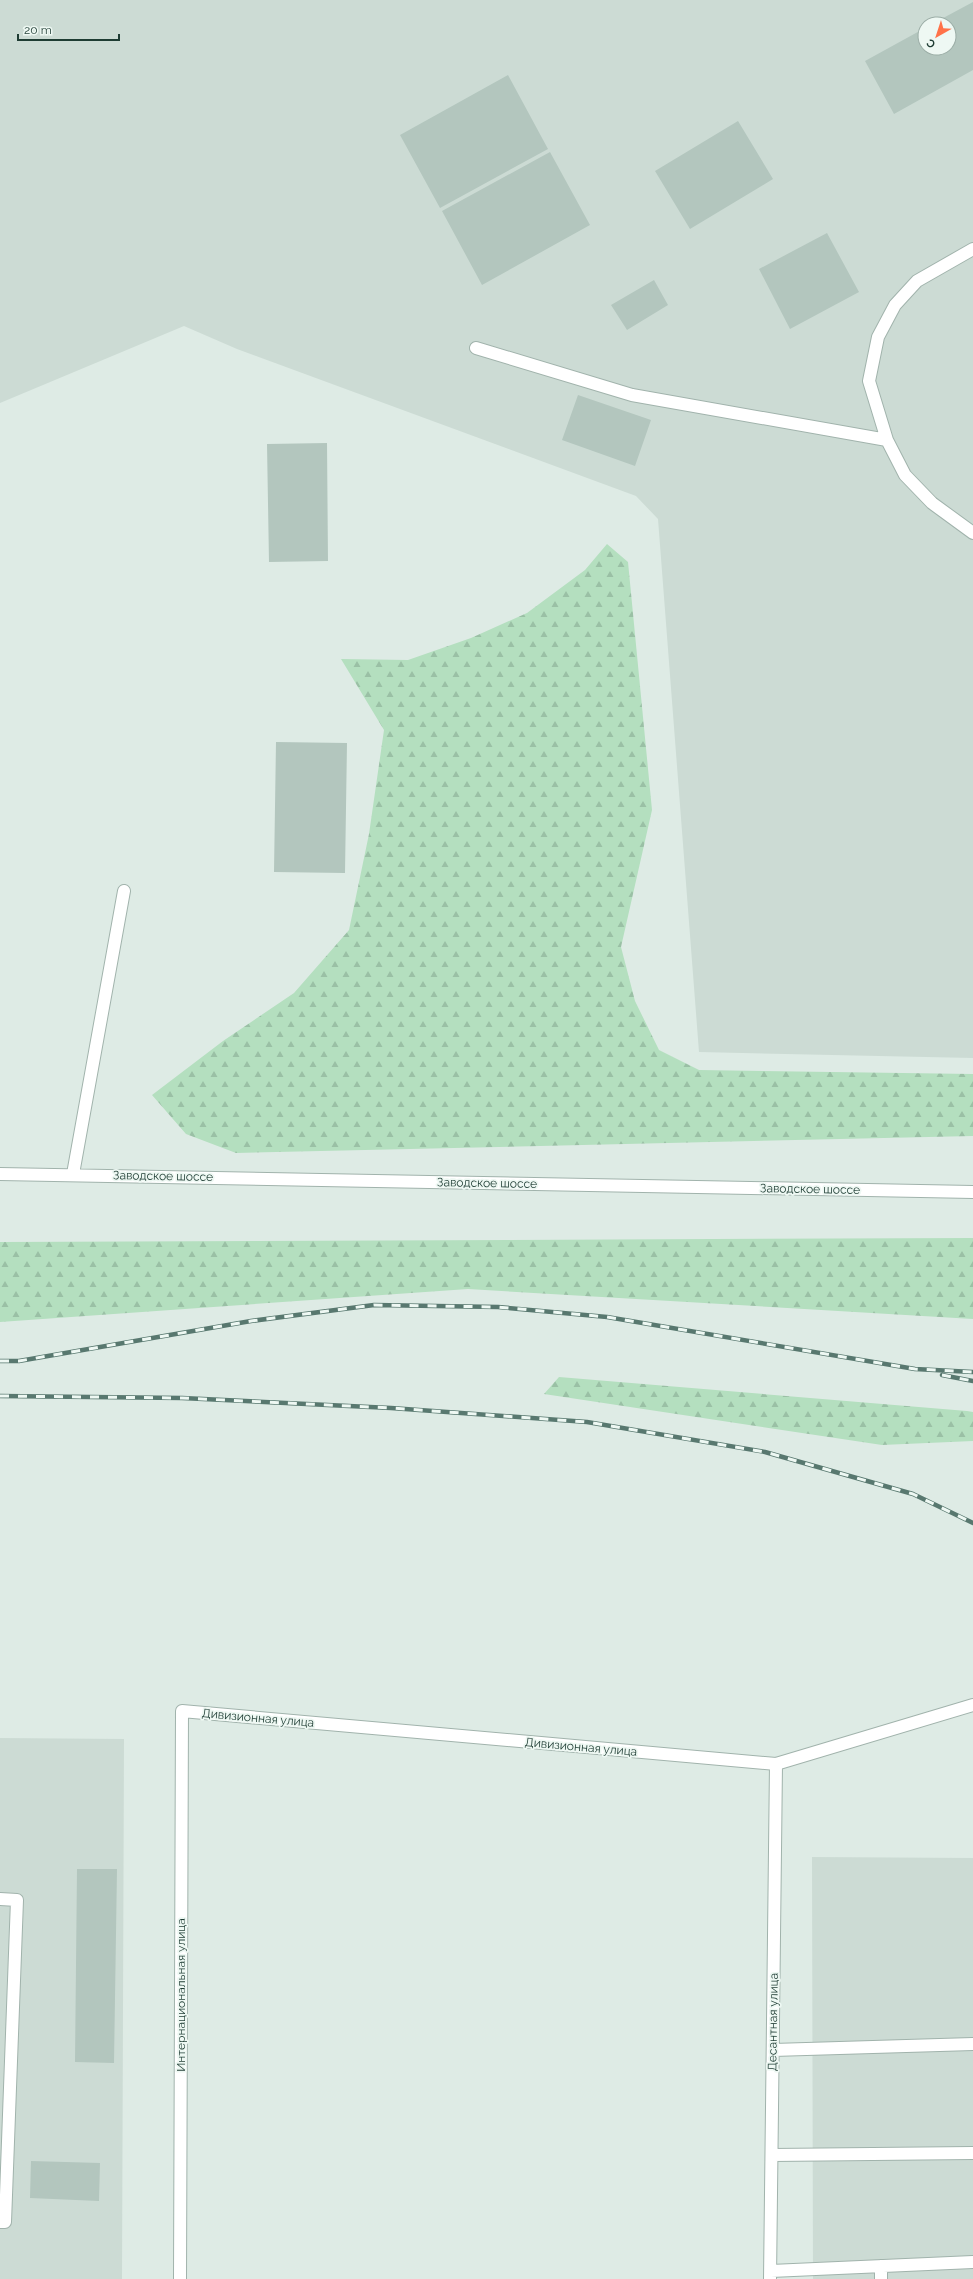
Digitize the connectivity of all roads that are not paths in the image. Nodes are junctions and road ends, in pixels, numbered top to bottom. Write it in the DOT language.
graph roads {
  1 [pos="973,249"];
  2 [pos="476,348"];
  3 [pos="887,440"];
  4 [pos="973,533"];
  5 [pos="124,891"];
  6 [pos="0,1174"];
  7 [pos="73,1174"];
  8 [pos="973,1192"];
  9 [pos="973,1705"];
  10 [pos="182,1711"];
  11 [pos="776,1764"];
  12 [pos="0,1899"];
  13 [pos="973,2044"];
  14 [pos="773,2050"];
  15 [pos="973,2153"];
  16 [pos="772,2155"];
  17 [pos="0,2222"];
  18 [pos="973,2262"];
  19 [pos="881,2266"];
  20 [pos="770,2275"];
  21 [pos="180,2279"];
  22 [pos="881,2279"];
  1 -- 3 [label="street"];
  2 -- 3 [label="street"];
  3 -- 4 [label="street"];
  5 -- 7 [label="street"];
  6 -- 7 [label="street, Заводское шоссе"];
  7 -- 8 [label="street, Заводское шоссе"];
  9 -- 11 [label="street, Дивизионная улица"];
  10 -- 11 [label="street, Дивизионная улица"];
  10 -- 21 [label="street, Интернациональная улица"];
  11 -- 14 [label="street, Десантная улица"];
  12 -- 17 [label="street"];
  13 -- 14 [label="street"];
  14 -- 16 [label="street, Десантная улица"];
  15 -- 16 [label="street"];
  16 -- 20 [label="street, Десантная улица"];
  18 -- 19 [label="street"];
  19 -- 20 [label="street"];
  19 -- 22 [label="street"];
}
